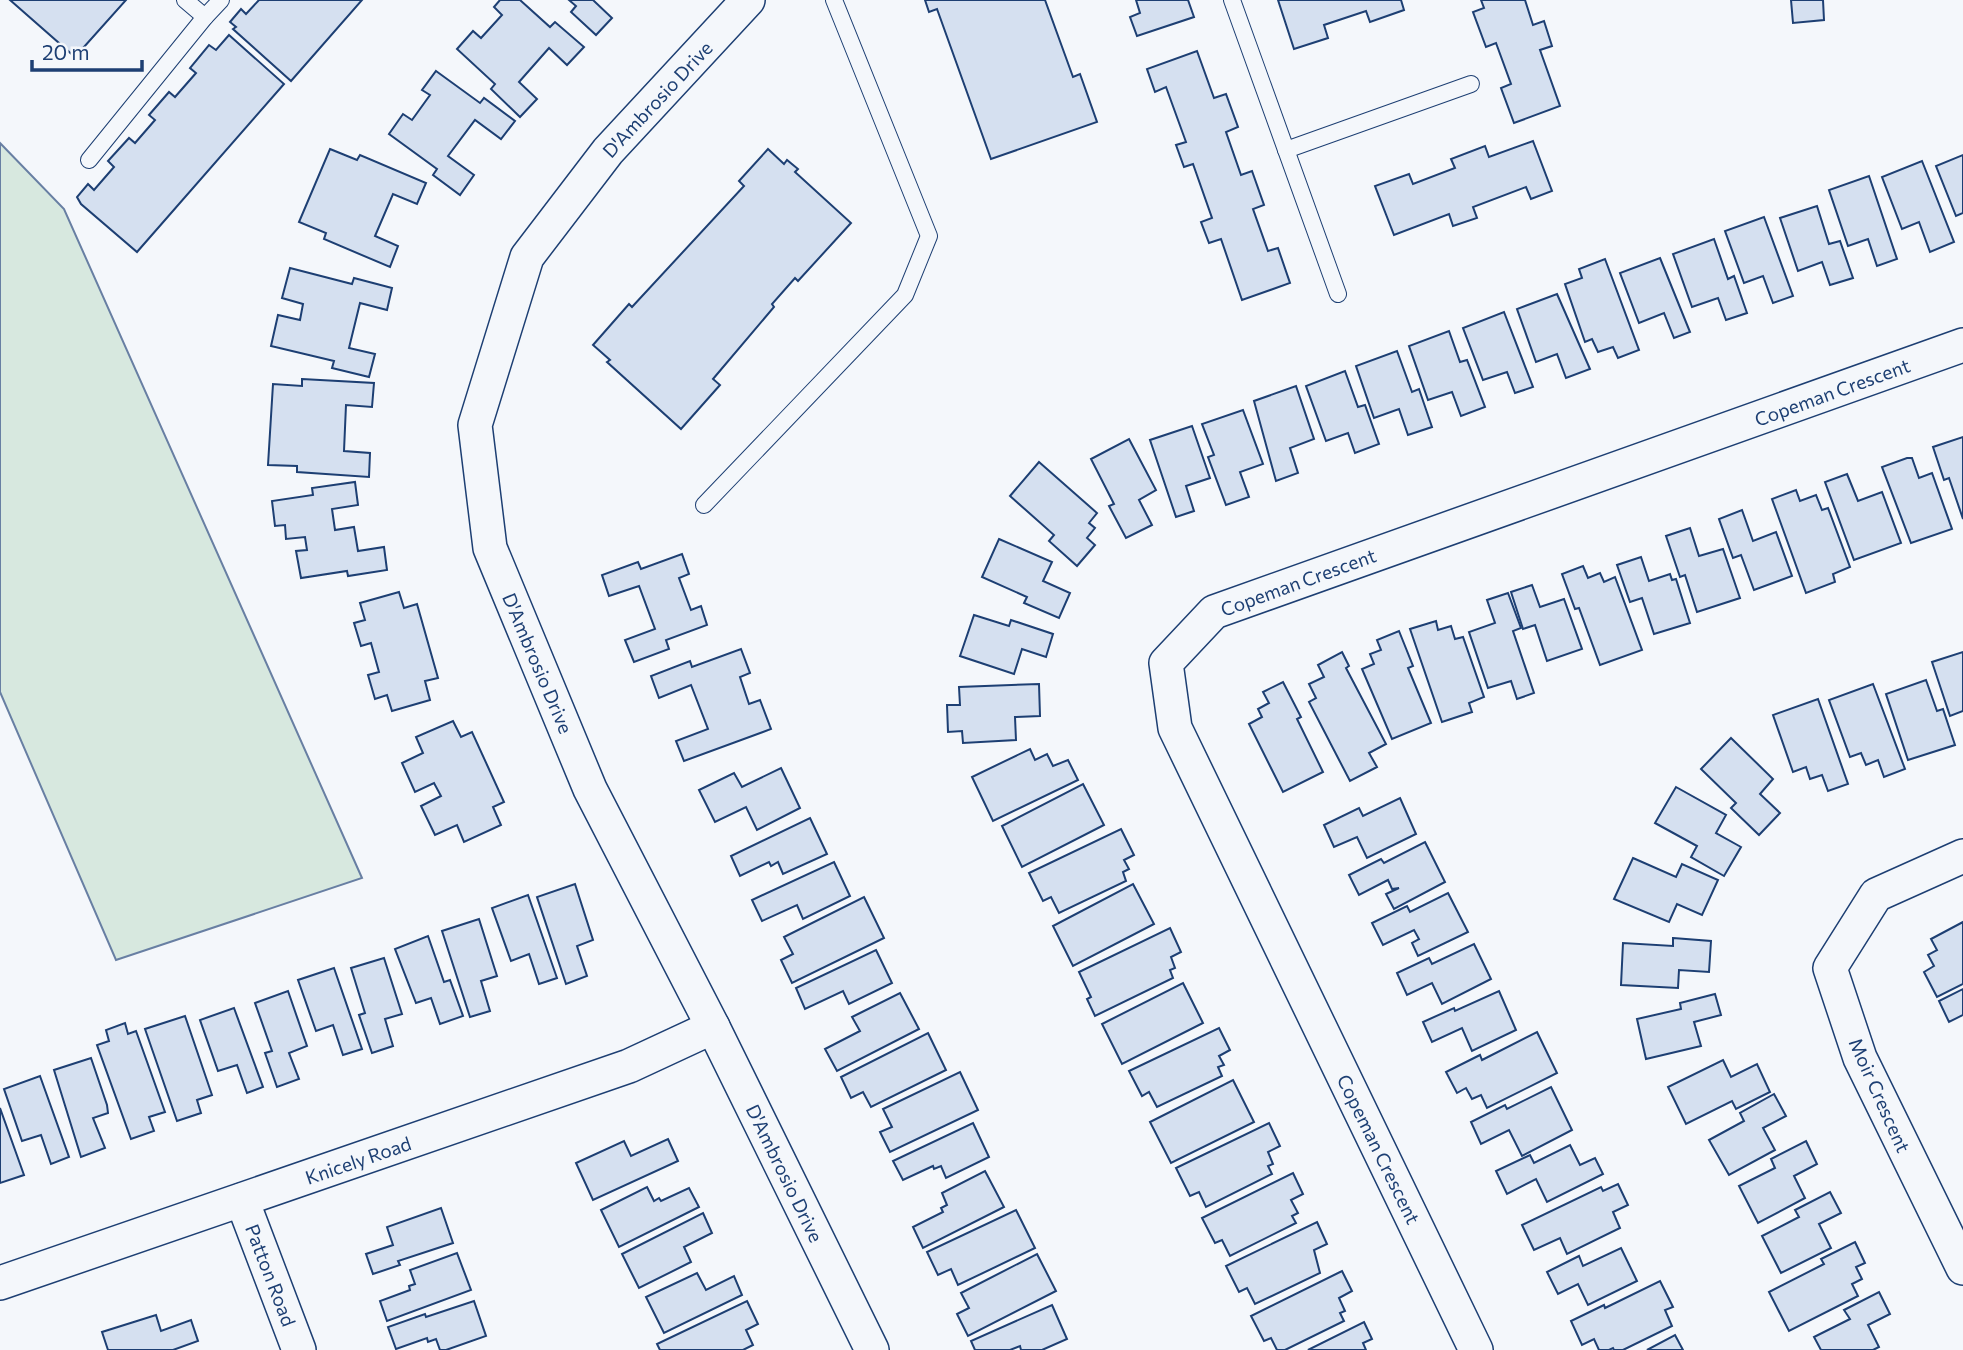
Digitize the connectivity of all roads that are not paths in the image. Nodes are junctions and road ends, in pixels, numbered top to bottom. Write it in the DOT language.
graph roads {
  1 [pos="185,0"];
  2 [pos="221,0"];
  3 [pos="748,0"];
  4 [pos="835,0"];
  5 [pos="1232,0"];
  6 [pos="205,17"];
  7 [pos="1471,84"];
  8 [pos="1286,150"];
  9 [pos="89,160"];
  10 [pos="1338,294"];
  11 [pos="1963,345"];
  12 [pos="704,505"];
  13 [pos="1963,856"];
  14 [pos="713,1027"];
  15 [pos="242,1200"];
  16 [pos="1963,1268"];
  17 [pos="0,1283"];
  18 [pos="299,1350"];
  19 [pos="872,1350"];
  20 [pos="1476,1350"];
  1 -- 6 [label="lane"];
  2 -- 6 [label="lane"];
  3 -- 14 [label="street, D'Ambrosio Drive"];
  4 -- 12 [label="lane"];
  5 -- 8 [label="lane"];
  6 -- 9 [label="lane"];
  7 -- 8 [label="lane"];
  8 -- 10 [label="lane"];
  11 -- 20 [label="street, Copeman Crescent"];
  13 -- 16 [label="street, Moir Crescent"];
  14 -- 15 [label="street, Knicely Road"];
  14 -- 19 [label="street, D'Ambrosio Drive"];
  15 -- 17 [label="street, Knicely Road"];
  15 -- 18 [label="street, Patton Road"];
}
